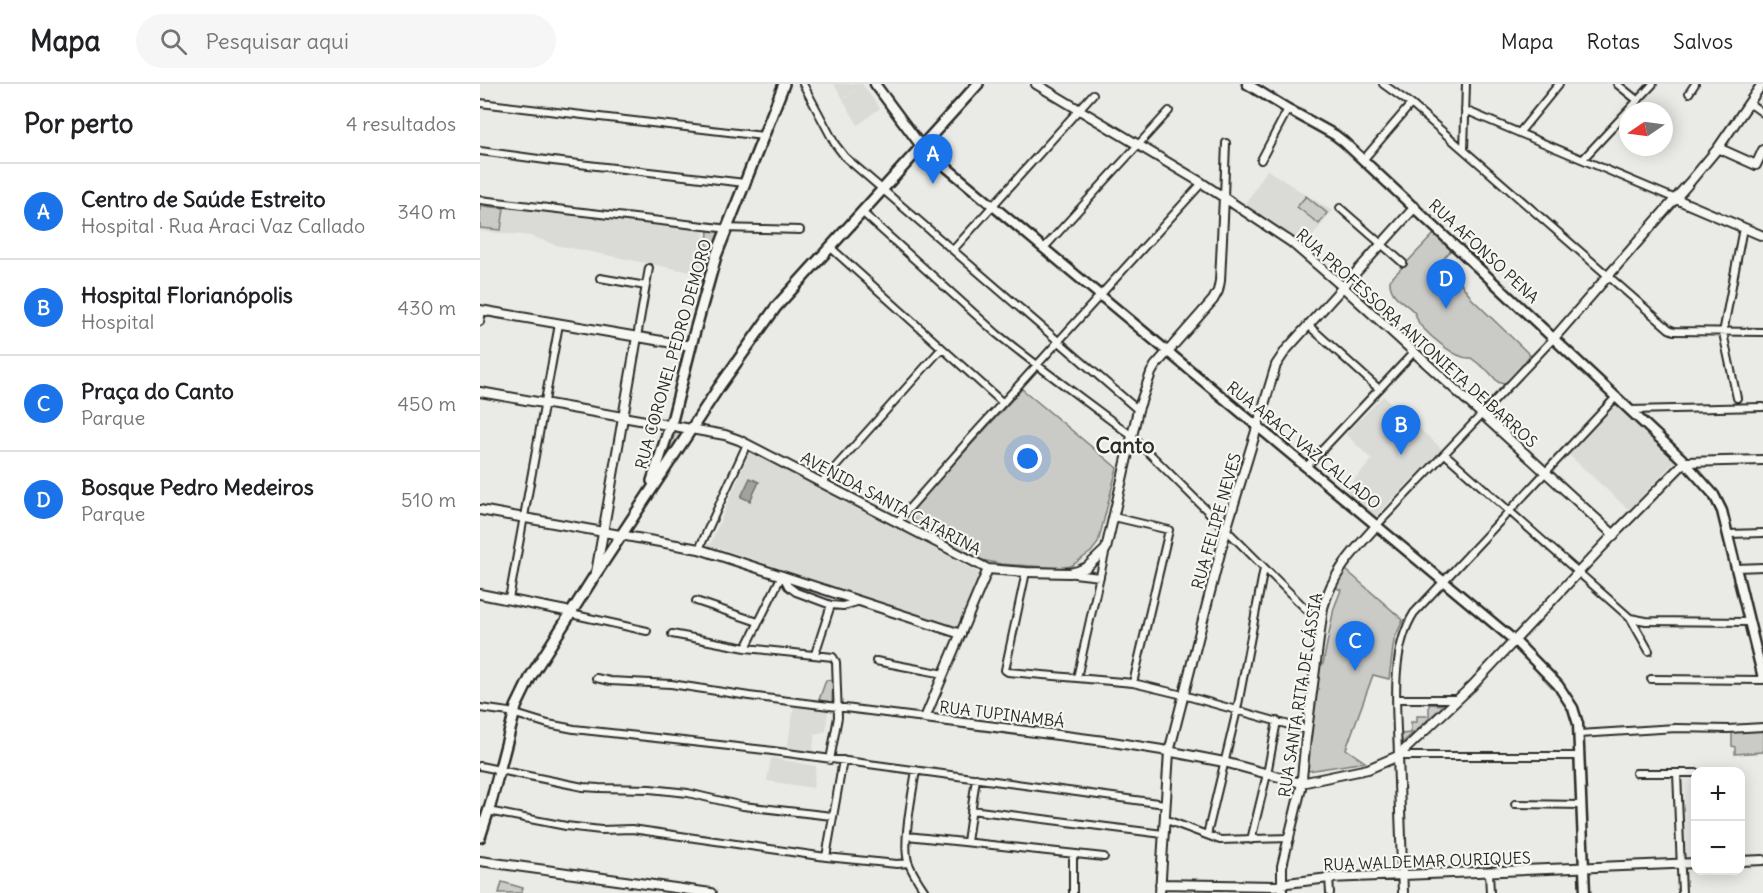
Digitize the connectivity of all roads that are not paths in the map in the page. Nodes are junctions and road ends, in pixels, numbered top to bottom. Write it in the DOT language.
graph roads {
  1 [pos="784,84"];
  2 [pos="803,84"];
  3 [pos="875,84"];
  4 [pos="978,84"];
  5 [pos="1036,84"];
  6 [pos="1247,84"];
  7 [pos="1383,84"];
  8 [pos="1466,84"];
  9 [pos="1559,84"];
  10 [pos="1617,84"];
  11 [pos="1653,84"];
  12 [pos="1695,84"];
  13 [pos="1762,84"];
  14 [pos="1689,93"];
  15 [pos="1093,94"];
  16 [pos="1637,100"];
  17 [pos="480,103"];
  18 [pos="1749,103"];
  19 [pos="1411,104"];
  20 [pos="1288,109"];
  21 [pos="1079,110"];
  22 [pos="1465,110"];
  23 [pos="1169,111"];
  24 [pos="1763,113"];
  25 [pos="1519,132"];
  26 [pos="763,136"];
  27 [pos="1226,144"];
  28 [pos="1139,145"];
  29 [pos="921,146"];
  30 [pos="1718,148"];
  31 [pos="1464,150"];
  32 [pos="1763,150"];
  33 [pos="480,152"];
  34 [pos="1364,159"];
  35 [pos="1583,159"];
  36 [pos="1261,160"];
  37 [pos="1759,166"];
  38 [pos="745,183"];
  39 [pos="1202,183"];
  40 [pos="882,189"];
  41 [pos="1224,197"];
  42 [pos="1676,199"];
  43 [pos="480,201"];
  44 [pos="993,205"];
  45 [pos="1415,207"];
  46 [pos="1340,208"];
  47 [pos="862,212"];
  48 [pos="727,228"];
  49 [pos="1743,228"];
  50 [pos="800,230"];
  51 [pos="1763,236"];
  52 [pos="1381,244"];
  53 [pos="830,247"];
  54 [pos="1044,248"];
  55 [pos="953,250"];
  56 [pos="1403,263"];
  57 [pos="649,268"];
  58 [pos="1608,277"];
  59 [pos="600,278"];
  60 [pos="646,286"];
  61 [pos="1343,286"];
  62 [pos="1100,296"];
  63 [pos="481,310"];
  64 [pos="480,322"];
  65 [pos="559,324"];
  66 [pos="1308,325"];
  67 [pos="1763,332"];
  68 [pos="1723,333"];
  69 [pos="637,337"];
  70 [pos="1554,338"];
  71 [pos="1059,342"];
  72 [pos="690,346"];
  73 [pos="942,348"];
  74 [pos="1168,351"];
  75 [pos="1414,352"];
  76 [pos="1037,365"];
  77 [pos="1379,389"];
  78 [pos="480,392"];
  79 [pos="1616,397"];
  80 [pos="1737,398"];
  81 [pos="544,403"];
  82 [pos="1003,403"];
  83 [pos="1763,407"];
  84 [pos="1138,410"];
  85 [pos="1630,410"];
  86 [pos="1483,415"];
  87 [pos="623,417"];
  88 [pos="671,425"];
  89 [pos="1257,427"];
  90 [pos="692,429"];
  91 [pos="1132,436"];
  92 [pos="747,444"];
  93 [pos="1445,454"];
  94 [pos="1763,460"];
  95 [pos="1685,462"];
  96 [pos="1307,466"];
  97 [pos="1545,472"];
  98 [pos="822,482"];
  99 [pos="645,500"];
  100 [pos="480,510"];
  101 [pos="1509,512"];
  102 [pos="524,517"];
  103 [pos="1114,517"];
  104 [pos="898,521"];
  105 [pos="1377,525"];
  106 [pos="1226,530"];
  107 [pos="603,531"];
  108 [pos="1763,533"];
  109 [pos="622,534"];
  110 [pos="1728,534"];
  111 [pos="1614,535"];
  112 [pos="699,549"];
  113 [pos="1106,549"];
  114 [pos="1763,567"];
  115 [pos="1264,568"];
  116 [pos="1736,568"];
  117 [pos="988,569"];
  118 [pos="1026,572"];
  119 [pos="1070,573"];
  120 [pos="1578,573"];
  121 [pos="782,574"];
  122 [pos="595,575"];
  123 [pos="1100,577"];
  124 [pos="1444,580"];
  125 [pos="480,594"];
  126 [pos="509,599"];
  127 [pos="696,601"];
  128 [pos="860,601"];
  129 [pos="831,605"];
  130 [pos="571,614"];
  131 [pos="1630,618"];
  132 [pos="758,622"];
  133 [pos="1749,622"];
  134 [pos="1321,624"];
  135 [pos="647,631"];
  136 [pos="672,634"];
  137 [pos="961,634"];
  138 [pos="1515,641"];
  139 [pos="746,648"];
  140 [pos="1649,651"];
  141 [pos="815,654"];
  142 [pos="876,661"];
  143 [pos="1762,669"];
  144 [pos="944,674"];
  145 [pos="596,678"];
  146 [pos="1077,678"];
  147 [pos="1651,679"];
  148 [pos="1763,679"];
  149 [pos="1132,684"];
  150 [pos="1183,695"];
  151 [pos="1397,699"];
  152 [pos="1457,699"];
  153 [pos="838,706"];
  154 [pos="480,708"];
  155 [pos="1237,710"];
  156 [pos="514,714"];
  157 [pos="925,718"];
  158 [pos="1277,721"];
  159 [pos="1763,727"];
  160 [pos="1307,730"];
  161 [pos="1579,734"];
  162 [pos="1169,752"];
  163 [pos="1398,756"];
  164 [pos="1580,756"];
  165 [pos="830,759"];
  166 [pos="843,760"];
  167 [pos="1224,762"];
  168 [pos="480,766"];
  169 [pos="500,769"];
  170 [pos="916,770"];
  171 [pos="1636,773"];
  172 [pos="1677,773"];
  173 [pos="1691,773"];
  174 [pos="1267,774"];
  175 [pos="976,778"];
  176 [pos="1301,783"];
  177 [pos="1165,804"];
  178 [pos="1515,804"];
  179 [pos="1582,805"];
  180 [pos="971,810"];
  181 [pos="485,816"];
  182 [pos="832,816"];
  183 [pos="1164,819"];
  184 [pos="1163,834"];
  185 [pos="1207,835"];
  186 [pos="907,836"];
  187 [pos="480,837"];
  188 [pos="1290,838"];
  189 [pos="1251,840"];
  190 [pos="967,842"];
  191 [pos="1073,854"];
  192 [pos="826,857"];
  193 [pos="1104,857"];
  194 [pos="1763,860"];
  195 [pos="480,861"];
  196 [pos="1745,861"];
  197 [pos="908,863"];
  198 [pos="1691,863"];
  199 [pos="1680,864"];
  200 [pos="1584,869"];
  201 [pos="1489,872"];
  202 [pos="1402,875"];
  203 [pos="1329,878"];
  204 [pos="1160,889"];
  205 [pos="1282,889"];
  206 [pos="711,893"];
  207 [pos="926,893"];
  208 [pos="1073,893"];
  209 [pos="1330,893"];
  210 [pos="1403,893"];
  211 [pos="1490,893"];
  212 [pos="1585,893"];
  213 [pos="1682,893"];
  1 -- 26 [label="main road, RUA CORONEL PEDRO DEMORO"];
  2 -- 40 [label="street"];
  3 -- 29 [label="main road, RUA ARACI VAZ CALLADO"];
  4 -- 29 [label="main road"];
  5 -- 21 [label="street, RUA PROFESSORA ANTONIETA DE BARROS"];
  6 -- 20 [label="main road, RUA AFONSO PENA"];
  7 -- 19 [label="street"];
  8 -- 22 [label="street"];
  9 -- 25 [label="street"];
  10 -- 16 [label="street"];
  11 -- 16 [label="street"];
  12 -- 14 [label="street"];
  13 -- 18 [label="street"];
  15 -- 21 [label="street"];
  16 -- 35 [label="street"];
  17 -- 26 [label="street"];
  18 -- 24 [label="street"];
  18 -- 30 [label="street"];
  19 -- 31 [label="street"];
  19 -- 34 [label="street"];
  20 -- 34 [label="main road, RUA AFONSO PENA"];
  20 -- 36 [label="street"];
  21 -- 28 [label="street, RUA PROFESSORA ANTONIETA DE BARROS"];
  21 -- 44 [label="street"];
  22 -- 25 [label="street"];
  22 -- 31 [label="street"];
  23 -- 28 [label="street"];
  25 -- 35 [label="street"];
  26 -- 38 [label="main road, RUA CORONEL PEDRO DEMORO"];
  27 -- 41 [label="street"];
  28 -- 39 [label="street, RUA PROFESSORA ANTONIETA DE BARROS"];
  28 -- 54 [label="street"];
  29 -- 40 [label="main road"];
  29 -- 44 [label="main road, RUA ARACI VAZ CALLADO"];
  30 -- 37 [label="street"];
  30 -- 42 [label="street"];
  31 -- 58 [label="street"];
  32 -- 37 [label="street"];
  33 -- 38 [label="street"];
  34 -- 45 [label="main road, RUA AFONSO PENA"];
  35 -- 42 [label="street"];
  38 -- 48 [label="main road, RUA CORONEL PEDRO DEMORO"];
  39 -- 41 [label="street, RUA PROFESSORA ANTONIETA DE BARROS"];
  39 -- 62 [label="street"];
  40 -- 47 [label="main road"];
  40 -- 55 [label="street"];
  41 -- 61 [label="street, RUA PROFESSORA ANTONIETA DE BARROS"];
  41 -- 74 [label="street"];
  42 -- 49 [label="street"];
  42 -- 58 [label="street"];
  43 -- 48 [label="street"];
  44 -- 54 [label="main road, RUA ARACI VAZ CALLADO"];
  44 -- 55 [label="street"];
  45 -- 52 [label="street, RUA FELIPE NEVES"];
  45 -- 70 [label="main road, RUA AFONSO PENA"];
  46 -- 52 [label="street"];
  47 -- 53 [label="main road"];
  47 -- 76 [label="street"];
  48 -- 50 [label="street"];
  48 -- 72 [label="main road, RUA CORONEL PEDRO DEMORO"];
  49 -- 51 [label="street"];
  49 -- 68 [label="street"];
  52 -- 56 [label="street"];
  52 -- 61 [label="street, RUA FELIPE NEVES"];
  53 -- 73 [label="street"];
  53 -- 90 [label="main road"];
  54 -- 62 [label="main road, RUA ARACI VAZ CALLADO"];
  55 -- 71 [label="street"];
  57 -- 60 [label="street"];
  58 -- 68 [label="street"];
  58 -- 70 [label="street"];
  59 -- 60 [label="street"];
  60 -- 69 [label="street"];
  61 -- 66 [label="street, RUA FELIPE NEVES"];
  61 -- 75 [label="street, RUA PROFESSORA ANTONIETA DE BARROS"];
  62 -- 71 [label="street"];
  62 -- 74 [label="main road, RUA ARACI VAZ CALLADO"];
  63 -- 64 [label="street"];
  63 -- 65 [label="street"];
  65 -- 69 [label="street"];
  65 -- 81 [label="street"];
  66 -- 77 [label="street"];
  66 -- 89 [label="street, RUA FELIPE NEVES"];
  67 -- 68 [label="street"];
  68 -- 80 [label="street"];
  69 -- 72 [label="street"];
  69 -- 87 [label="street"];
  70 -- 79 [label="main road, RUA AFONSO PENA"];
  70 -- 86 [label="street, RUA SANTA RITA DE CÁSSIA"];
  71 -- 76 [label="street"];
  71 -- 84 [label="street"];
  72 -- 88 [label="main road, RUA CORONEL PEDRO DEMORO"];
  73 -- 82 [label="street"];
  73 -- 98 [label="street"];
  74 -- 84 [label="street"];
  74 -- 89 [label="main road, RUA ARACI VAZ CALLADO"];
  75 -- 77 [label="street"];
  75 -- 86 [label="street, RUA PROFESSORA ANTONIETA DE BARROS"];
  76 -- 82 [label="street"];
  76 -- 91 [label="street"];
  77 -- 96 [label="street"];
  78 -- 81 [label="street, AVENIDA SANTA CATARINA"];
  79 -- 85 [label="main road, RUA AFONSO PENA"];
  79 -- 97 [label="street"];
  81 -- 87 [label="street, AVENIDA SANTA CATARINA"];
  81 -- 102 [label="street"];
  82 -- 104 [label="street"];
  83 -- 85 [label="street"];
  84 -- 91 [label="street"];
  85 -- 95 [label="main road, RUA AFONSO PENA"];
  86 -- 93 [label="street, RUA SANTA RITA DE CÁSSIA"];
  86 -- 97 [label="street, RUA PROFESSORA ANTONIETA DE BARROS"];
  87 -- 88 [label="street, AVENIDA SANTA CATARINA"];
  87 -- 107 [label="street"];
  88 -- 90 [label="street, AVENIDA SANTA CATARINA"];
  88 -- 99 [label="main road, RUA CORONEL PEDRO DEMORO"];
  89 -- 96 [label="main road, RUA ARACI VAZ CALLADO"];
  89 -- 106 [label="street, RUA FELIPE NEVES"];
  90 -- 92 [label="street, AVENIDA SANTA CATARINA"];
  90 -- 99 [label="main road"];
  91 -- 103 [label="street"];
  91 -- 106 [label="street"];
  92 -- 98 [label="street, AVENIDA SANTA CATARINA"];
  92 -- 112 [label="street"];
  93 -- 101 [label="street"];
  93 -- 105 [label="street, RUA SANTA RITA DE CÁSSIA"];
  94 -- 95 [label="street"];
  95 -- 110 [label="main road, RUA AFONSO PENA"];
  95 -- 111 [label="street"];
  96 -- 105 [label="main road, RUA ARACI VAZ CALLADO"];
  97 -- 101 [label="street"];
  97 -- 111 [label="street, RUA PROFESSORA ANTONIETA DE BARROS"];
  98 -- 104 [label="street, AVENIDA SANTA CATARINA"];
  99 -- 109 [label="main road"];
  100 -- 102 [label="street"];
  101 -- 120 [label="street"];
  101 -- 124 [label="street"];
  102 -- 107 [label="street"];
  102 -- 126 [label="street"];
  103 -- 113 [label="street"];
  103 -- 149 [label="street"];
  104 -- 117 [label="street, AVENIDA SANTA CATARINA"];
  105 -- 124 [label="main road, RUA ARACI VAZ CALLADO"];
  105 -- 134 [label="street, RUA SANTA RITA DE CÁSSIA"];
  106 -- 115 [label="street"];
  106 -- 150 [label="street, RUA FELIPE NEVES"];
  107 -- 109 [label="street"];
  107 -- 122 [label="street"];
  108 -- 110 [label="street"];
  109 -- 112 [label="street"];
  109 -- 122 [label="main road"];
  110 -- 116 [label="main road, RUA AFONSO PENA"];
  111 -- 120 [label="street"];
  112 -- 121 [label="street"];
  113 -- 119 [label="street"];
  113 -- 123 [label="street"];
  114 -- 116 [label="street"];
  115 -- 134 [label="street"];
  115 -- 155 [label="street"];
  116 -- 133 [label="main road, RUA AFONSO PENA"];
  117 -- 118 [label="street, AVENIDA SANTA CATARINA"];
  117 -- 137 [label="street"];
  118 -- 119 [label="street, AVENIDA SANTA CATARINA"];
  118 -- 146 [label="street"];
  119 -- 123 [label="street"];
  120 -- 131 [label="street"];
  120 -- 138 [label="street"];
  121 -- 128 [label="street"];
  121 -- 129 [label="street"];
  121 -- 132 [label="street"];
  122 -- 130 [label="main road"];
  123 -- 146 [label="street"];
  124 -- 138 [label="main road, RUA ARACI VAZ CALLADO"];
  124 -- 151 [label="street"];
  125 -- 126 [label="street"];
  126 -- 130 [label="street"];
  127 -- 132 [label="street"];
  128 -- 129 [label="street"];
  128 -- 137 [label="street"];
  129 -- 141 [label="street"];
  130 -- 135 [label="street"];
  130 -- 156 [label="main road"];
  131 -- 133 [label="street"];
  131 -- 140 [label="street"];
  132 -- 139 [label="street"];
  133 -- 143 [label="main road, RUA AFONSO PENA"];
  134 -- 160 [label="street, RUA SANTA RITA DE CÁSSIA"];
  136 -- 139 [label="street"];
  137 -- 144 [label="street"];
  138 -- 152 [label="street"];
  138 -- 161 [label="main road, RUA ARACI VAZ CALLADO"];
  139 -- 141 [label="street"];
  141 -- 153 [label="street"];
  142 -- 144 [label="street"];
  143 -- 148 [label="main road, RUA AFONSO PENA"];
  144 -- 157 [label="street"];
  145 -- 153 [label="street, RUA TUPINAMBÁ"];
  146 -- 149 [label="street"];
  147 -- 148 [label="street"];
  149 -- 150 [label="street"];
  150 -- 155 [label="street"];
  150 -- 162 [label="street, RUA FELIPE NEVES"];
  151 -- 152 [label="street"];
  151 -- 163 [label="street"];
  152 -- 163 [label="street"];
  153 -- 157 [label="street, RUA TUPINAMBÁ"];
  153 -- 165 [label="street"];
  154 -- 156 [label="street"];
  155 -- 158 [label="street"];
  155 -- 167 [label="street"];
  156 -- 165 [label="street"];
  156 -- 169 [label="main road"];
  157 -- 162 [label="street, RUA TUPINAMBÁ"];
  158 -- 160 [label="street"];
  158 -- 174 [label="street"];
  159 -- 161 [label="street"];
  160 -- 176 [label="street, RUA SANTA RITA DE CÁSSIA"];
  161 -- 164 [label="main road, RUA ARACI VAZ CALLADO"];
  162 -- 167 [label="street, RUA TUPINAMBÁ"];
  162 -- 177 [label="street, RUA FELIPE NEVES"];
  163 -- 164 [label="street"];
  163 -- 176 [label="street, RUA TUPINAMBÁ"];
  163 -- 202 [label="street"];
  164 -- 179 [label="main road, RUA ARACI VAZ CALLADO"];
  165 -- 166 [label="street"];
  166 -- 170 [label="street"];
  166 -- 182 [label="street"];
  167 -- 174 [label="street, RUA TUPINAMBÁ"];
  167 -- 185 [label="street"];
  168 -- 169 [label="street"];
  169 -- 181 [label="main road"];
  169 -- 182 [label="street"];
  170 -- 175 [label="street"];
  170 -- 186 [label="street"];
  171 -- 172 [label="street"];
  172 -- 173 [label="street"];
  172 -- 199 [label="street"];
  174 -- 176 [label="street, RUA TUPINAMBÁ"];
  174 -- 189 [label="street"];
  175 -- 177 [label="street"];
  175 -- 180 [label="street"];
  176 -- 188 [label="street, RUA SANTA RITA DE CÁSSIA"];
  177 -- 183 [label="street, RUA FELIPE NEVES"];
  178 -- 179 [label="street"];
  179 -- 200 [label="main road, RUA ARACI VAZ CALLADO"];
  180 -- 184 [label="street"];
  180 -- 190 [label="street"];
  181 -- 187 [label="main road"];
  181 -- 192 [label="street"];
  182 -- 192 [label="street"];
  183 -- 184 [label="street, RUA FELIPE NEVES"];
  183 -- 185 [label="street"];
  184 -- 204 [label="street, RUA FELIPE NEVES"];
  185 -- 189 [label="street"];
  186 -- 190 [label="street"];
  186 -- 197 [label="street"];
  188 -- 189 [label="street"];
  188 -- 205 [label="street, RUA SANTA RITA DE CÁSSIA"];
  190 -- 191 [label="street"];
  191 -- 193 [label="street"];
  191 -- 208 [label="street"];
  192 -- 197 [label="street"];
  194 -- 196 [label="street"];
  195 -- 206 [label="street"];
  197 -- 207 [label="street"];
  198 -- 199 [label="street, RUA WALDEMAR OURIQUES"];
  199 -- 200 [label="street, RUA WALDEMAR OURIQUES"];
  199 -- 213 [label="street"];
  200 -- 201 [label="street, RUA WALDEMAR OURIQUES"];
  200 -- 212 [label="main road, RUA ARACI VAZ CALLADO"];
  201 -- 202 [label="street, RUA WALDEMAR OURIQUES"];
  201 -- 211 [label="street"];
  202 -- 203 [label="street, RUA WALDEMAR OURIQUES"];
  202 -- 210 [label="street"];
  203 -- 205 [label="street, RUA WALDEMAR OURIQUES"];
  203 -- 209 [label="street"];
  204 -- 205 [label="street, RUA WALDEMAR OURIQUES"];
}
